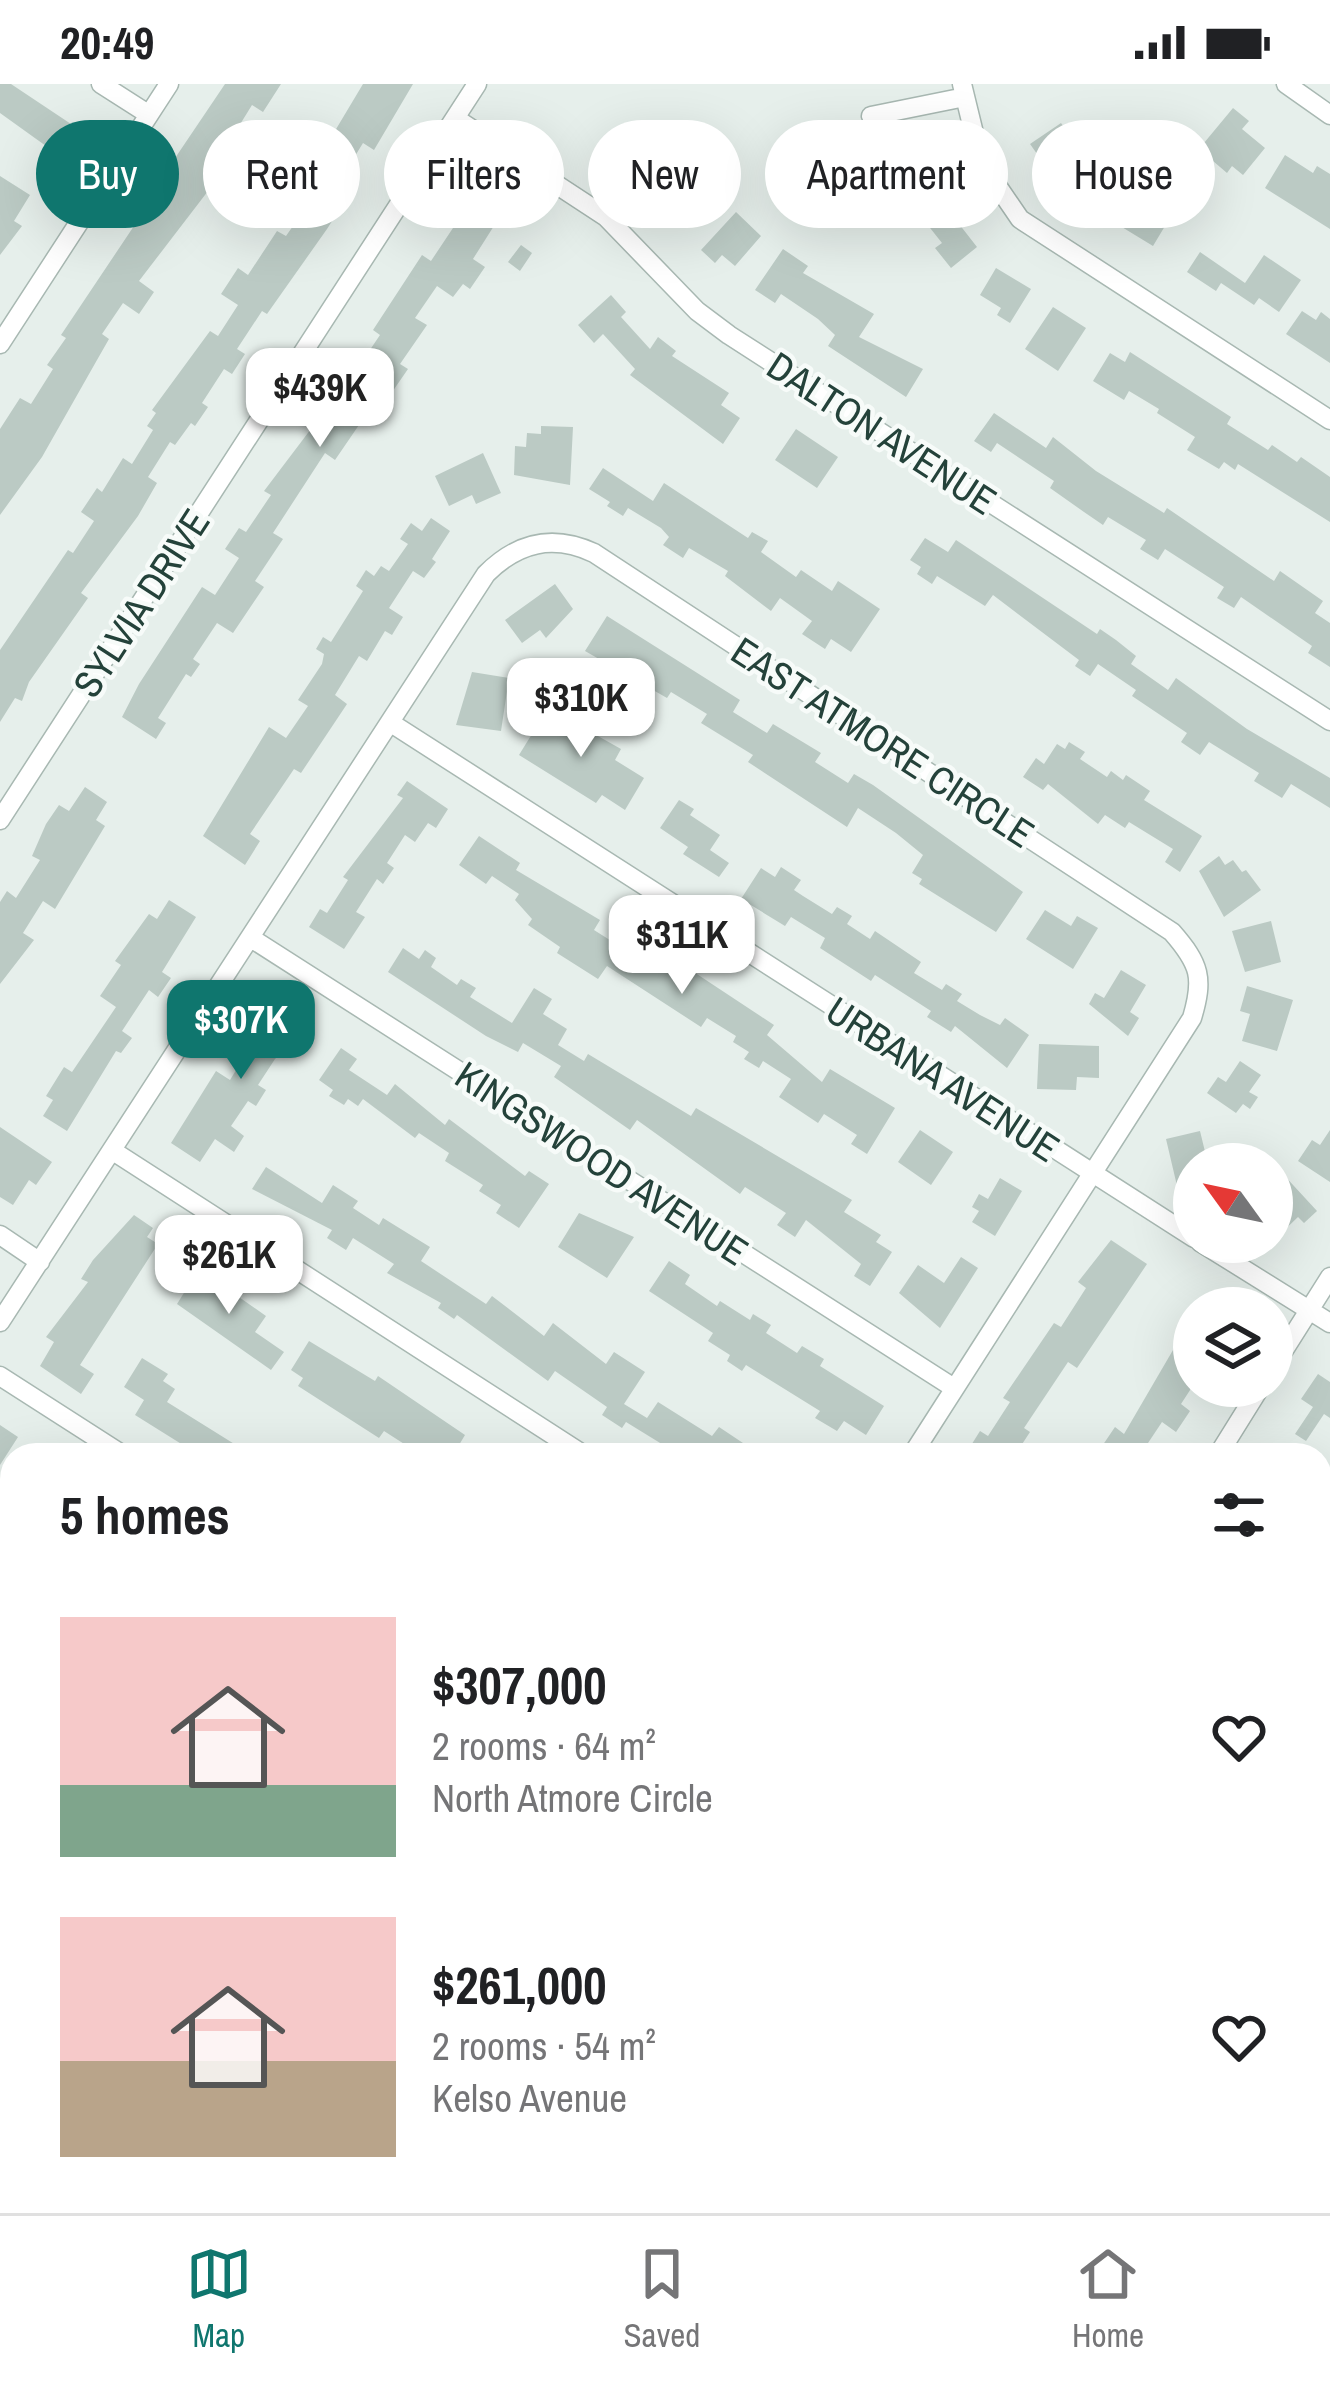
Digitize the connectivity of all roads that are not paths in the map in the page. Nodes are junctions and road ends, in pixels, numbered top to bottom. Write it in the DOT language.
graph roads {
  1 [pos="101,84"];
  2 [pos="169,84"];
  3 [pos="477,84"];
  4 [pos="1286,84"];
  5 [pos="963,91"];
  6 [pos="148,114"];
  7 [pos="1330,115"];
  8 [pos="871,116"];
  9 [pos="455,118"];
  10 [pos="0,344"];
  11 [pos="1330,420"];
  12 [pos="1330,721"];
  13 [pos="391,723"];
  14 [pos="0,820"];
  15 [pos="251,938"];
  16 [pos="112,1151"];
  17 [pos="1093,1176"];
  18 [pos="1173,1225"];
  19 [pos="0,1235"];
  20 [pos="40,1262"];
  21 [pos="1234,1263"];
  22 [pos="1330,1277"];
  23 [pos="1309,1310"];
  24 [pos="0,1322"];
  25 [pos="1330,1323"];
  26 [pos="1293,1336"];
  27 [pos="0,1376"];
  28 [pos="954,1388"];
  29 [pos="1248,1407"];
  30 [pos="104,1443"];
  31 [pos="565,1443"];
  32 [pos="920,1443"];
  33 [pos="1225,1443"];
  1 -- 6 [label="street"];
  2 -- 6 [label="street"];
  3 -- 9 [label="street, SYLVIA DRIVE"];
  4 -- 7 [label="street"];
  5 -- 8 [label="street"];
  5 -- 11 [label="street"];
  6 -- 10 [label="street"];
  9 -- 12 [label="street, DALTON AVENUE"];
  9 -- 14 [label="street, SYLVIA DRIVE"];
  13 -- 15 [label="street"];
  13 -- 17 [label="street, URBANA AVENUE"];
  13 -- 17 [label="street, EAST ATMORE CIRCLE"];
  15 -- 16 [label="street"];
  15 -- 28 [label="street, KINGSWOOD AVENUE"];
  16 -- 20 [label="street"];
  16 -- 31 [label="street"];
  17 -- 18 [label="street, URBANA AVENUE"];
  17 -- 28 [label="street"];
  19 -- 20 [label="street"];
  20 -- 24 [label="street"];
  21 -- 23 [label="street, URBANA AVENUE"];
  22 -- 23 [label="street"];
  23 -- 25 [label="street, URBANA AVENUE"];
  23 -- 26 [label="street"];
  27 -- 30 [label="street"];
  28 -- 32 [label="street"];
  29 -- 33 [label="street"];
}
